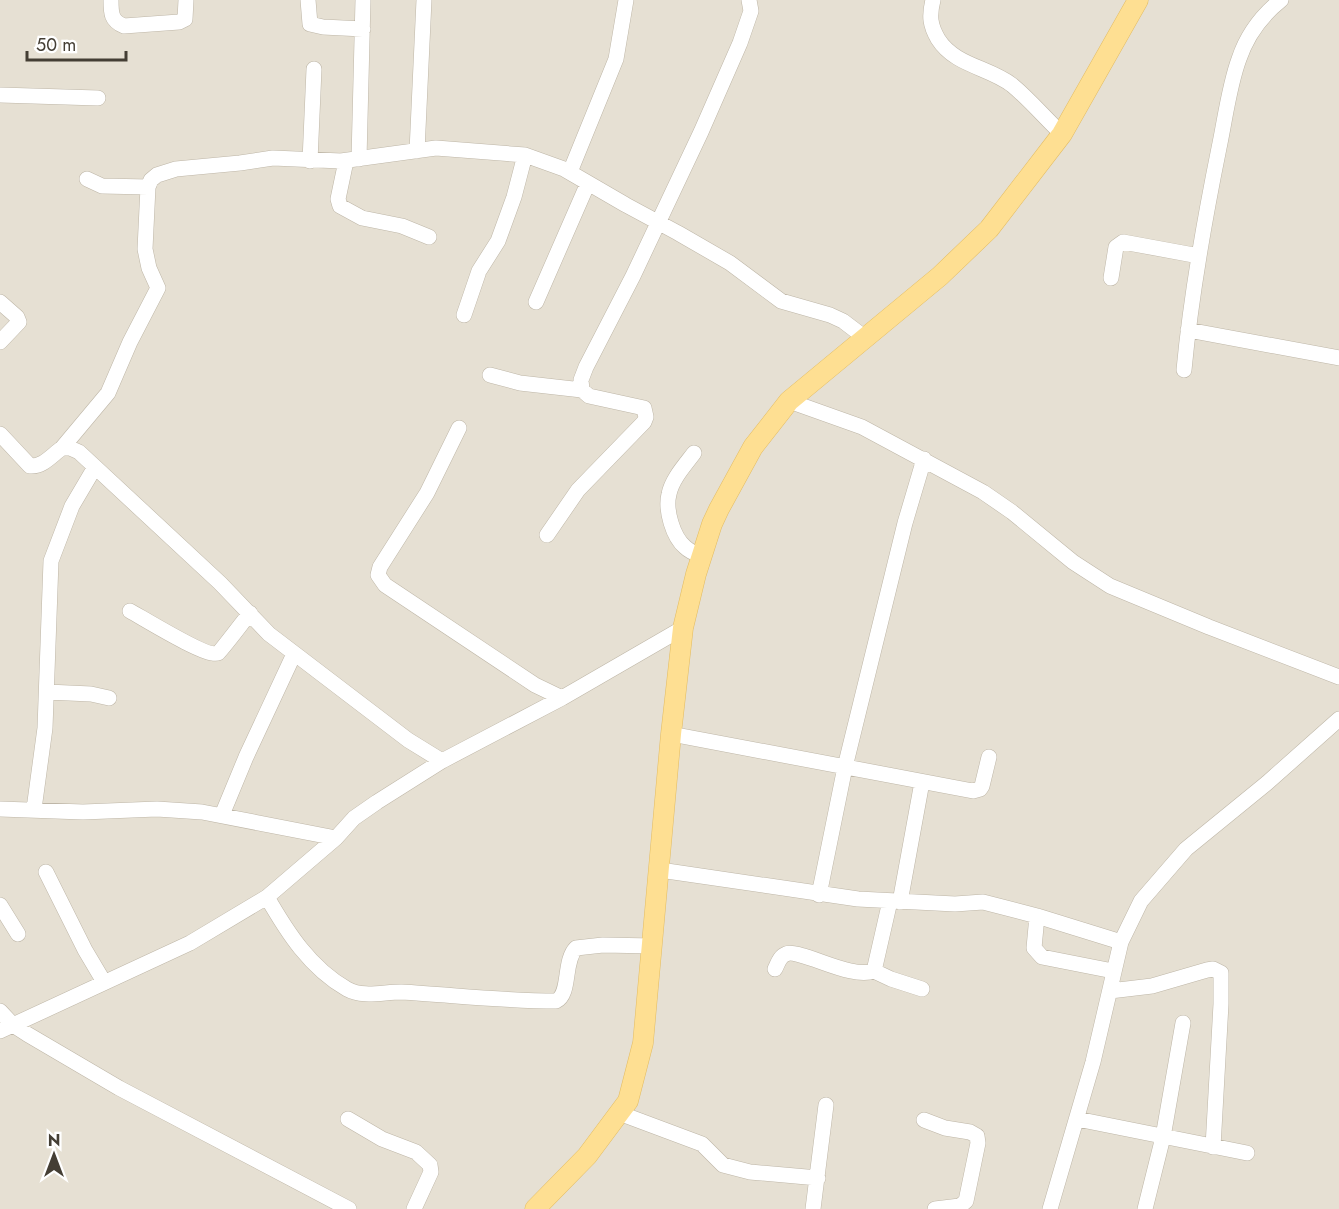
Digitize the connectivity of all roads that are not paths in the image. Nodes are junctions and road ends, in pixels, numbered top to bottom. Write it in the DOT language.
graph roads {
  1 [pos="111,0"];
  2 [pos="186,0"];
  3 [pos="308,0"];
  4 [pos="363,0"];
  5 [pos="424,0"];
  6 [pos="626,0"];
  7 [pos="749,0"];
  8 [pos="933,0"];
  9 [pos="1138,0"];
  10 [pos="1281,0"];
  11 [pos="363,29"];
  12 [pos="314,69"];
  13 [pos="0,95"];
  14 [pos="98,98"];
  15 [pos="1062,134"];
  16 [pos="417,151"];
  17 [pos="525,155"];
  18 [pos="353,160"];
  19 [pos="310,161"];
  20 [pos="570,172"];
  21 [pos="87,179"];
  22 [pos="588,183"];
  23 [pos="148,187"];
  24 [pos="660,223"];
  25 [pos="429,237"];
  26 [pos="1198,256"];
  27 [pos="1111,278"];
  28 [pos="0,302"];
  29 [pos="536,302"];
  30 [pos="464,315"];
  31 [pos="1188,330"];
  32 [pos="864,337"];
  33 [pos="0,342"];
  34 [pos="1339,358"];
  35 [pos="1184,370"];
  36 [pos="490,375"];
  37 [pos="582,390"];
  38 [pos="789,401"];
  39 [pos="459,428"];
  40 [pos="0,434"];
  41 [pos="62,448"];
  42 [pos="693,453"];
  43 [pos="924,459"];
  44 [pos="95,467"];
  45 [pos="547,535"];
  46 [pos="702,556"];
  47 [pos="130,611"];
  48 [pos="250,613"];
  49 [pos="683,628"];
  50 [pos="294,654"];
  51 [pos="1339,677"];
  52 [pos="47,692"];
  53 [pos="109,698"];
  54 [pos="562,698"];
  55 [pos="1339,719"];
  56 [pos="671,734"];
  57 [pos="989,757"];
  58 [pos="442,761"];
  59 [pos="845,767"];
  60 [pos="922,782"];
  61 [pos="0,809"];
  62 [pos="34,810"];
  63 [pos="222,815"];
  64 [pos="336,838"];
  65 [pos="660,870"];
  66 [pos="46,872"];
  67 [pos="819,895"];
  68 [pos="267,897"];
  69 [pos="895,902"];
  70 [pos="0,905"];
  71 [pos="1037,916"];
  72 [pos="18,934"];
  73 [pos="1121,942"];
  74 [pos="653,946"];
  75 [pos="775,969"];
  76 [pos="874,971"];
  77 [pos="1113,971"];
  78 [pos="104,982"];
  79 [pos="922,989"];
  80 [pos="1110,991"];
  81 [pos="0,1011"];
  82 [pos="1183,1023"];
  83 [pos="7,1028"];
  84 [pos="0,1042"];
  85 [pos="826,1105"];
  86 [pos="619,1113"];
  87 [pos="348,1119"];
  88 [pos="1077,1119"];
  89 [pos="924,1120"];
  90 [pos="1162,1137"];
  91 [pos="1213,1147"];
  92 [pos="1247,1153"];
  93 [pos="818,1178"];
  94 [pos="348,1209"];
  95 [pos="414,1209"];
  96 [pos="535,1209"];
  97 [pos="813,1209"];
  98 [pos="935,1209"];
  99 [pos="1050,1209"];
  100 [pos="1145,1209"];
  1 -- 2 [label="street"];
  3 -- 11 [label="street"];
  4 -- 11 [label="street"];
  5 -- 16 [label="street"];
  6 -- 20 [label="street"];
  7 -- 24 [label="street"];
  8 -- 15 [label="street"];
  9 -- 15 [label="main road"];
  10 -- 26 [label="street"];
  11 -- 18 [label="street"];
  12 -- 19 [label="street"];
  13 -- 14 [label="street"];
  15 -- 32 [label="main road"];
  16 -- 17 [label="street"];
  16 -- 18 [label="street"];
  17 -- 20 [label="street"];
  17 -- 30 [label="street"];
  18 -- 19 [label="street"];
  18 -- 25 [label="street"];
  19 -- 23 [label="street"];
  20 -- 22 [label="street"];
  21 -- 23 [label="street"];
  22 -- 24 [label="street"];
  22 -- 29 [label="street"];
  23 -- 41 [label="street"];
  24 -- 32 [label="street"];
  24 -- 37 [label="street"];
  26 -- 27 [label="street"];
  26 -- 31 [label="street"];
  28 -- 33 [label="street"];
  31 -- 34 [label="street"];
  31 -- 35 [label="street"];
  32 -- 38 [label="main road"];
  36 -- 37 [label="street"];
  37 -- 45 [label="street"];
  38 -- 43 [label="street"];
  38 -- 46 [label="main road"];
  39 -- 54 [label="street"];
  40 -- 41 [label="street"];
  41 -- 44 [label="street"];
  42 -- 46 [label="street"];
  43 -- 51 [label="street"];
  43 -- 59 [label="street"];
  44 -- 48 [label="street"];
  44 -- 52 [label="street"];
  46 -- 49 [label="main road"];
  47 -- 48 [label="street"];
  48 -- 50 [label="street"];
  49 -- 54 [label="street"];
  49 -- 56 [label="main road"];
  50 -- 58 [label="street"];
  50 -- 63 [label="street"];
  52 -- 53 [label="street"];
  52 -- 62 [label="street"];
  54 -- 58 [label="street"];
  55 -- 73 [label="street"];
  56 -- 59 [label="street"];
  56 -- 65 [label="main road"];
  57 -- 60 [label="street"];
  58 -- 64 [label="street"];
  59 -- 60 [label="street"];
  59 -- 67 [label="street"];
  60 -- 69 [label="street"];
  61 -- 62 [label="street"];
  62 -- 63 [label="street"];
  63 -- 64 [label="street"];
  64 -- 68 [label="street"];
  65 -- 67 [label="street"];
  65 -- 74 [label="main road"];
  66 -- 78 [label="street"];
  67 -- 69 [label="street"];
  68 -- 74 [label="street"];
  68 -- 78 [label="street"];
  69 -- 71 [label="street"];
  69 -- 76 [label="street"];
  70 -- 72 [label="street"];
  71 -- 73 [label="street"];
  71 -- 77 [label="street"];
  73 -- 77 [label="street"];
  74 -- 86 [label="main road"];
  75 -- 76 [label="street"];
  76 -- 79 [label="street"];
  77 -- 80 [label="street"];
  78 -- 83 [label="street"];
  80 -- 88 [label="street"];
  80 -- 91 [label="street"];
  81 -- 83 [label="street"];
  82 -- 90 [label="street"];
  83 -- 84 [label="street"];
  83 -- 94 [label="street"];
  85 -- 93 [label="street"];
  86 -- 93 [label="street"];
  86 -- 96 [label="main road"];
  87 -- 95 [label="street"];
  88 -- 90 [label="street"];
  88 -- 99 [label="street"];
  89 -- 98 [label="street"];
  90 -- 91 [label="street"];
  90 -- 100 [label="street"];
  91 -- 92 [label="street"];
  93 -- 97 [label="street"];
}
